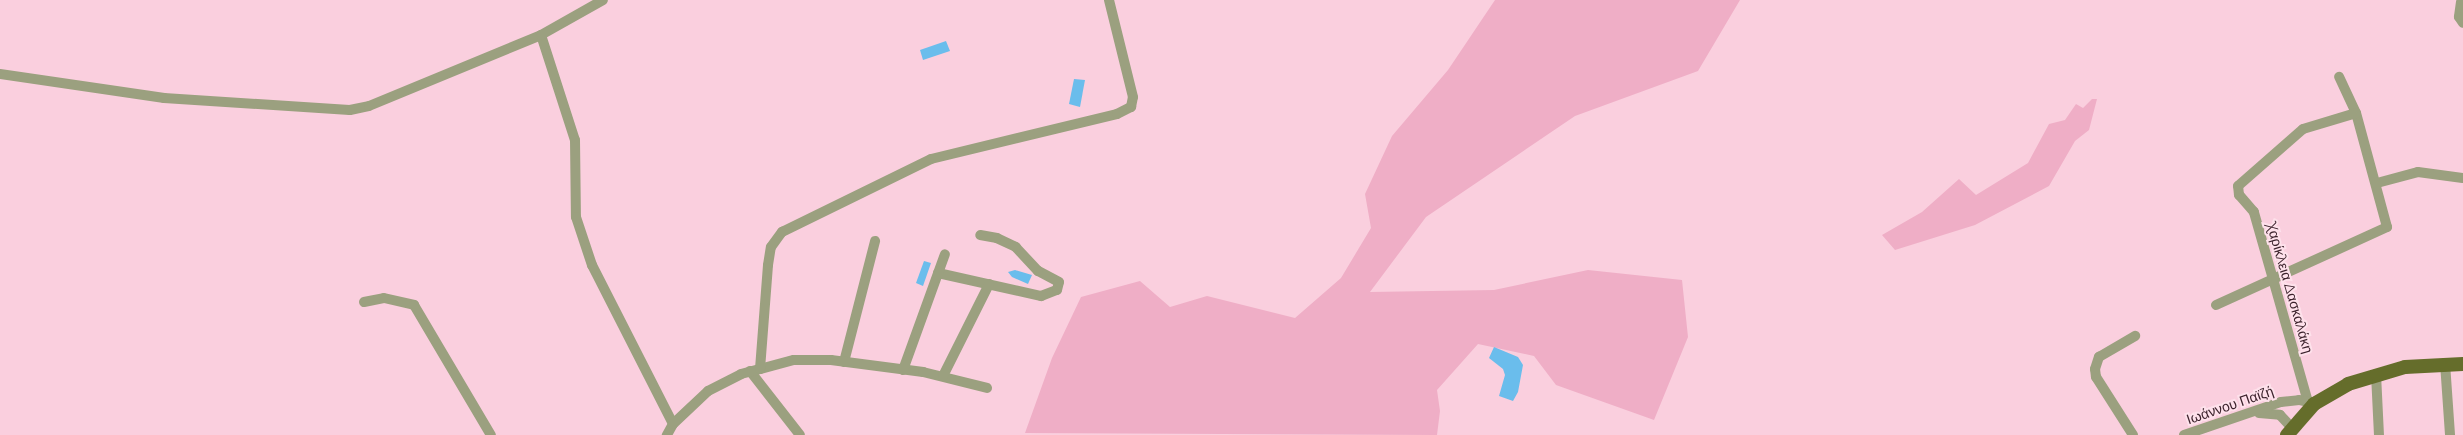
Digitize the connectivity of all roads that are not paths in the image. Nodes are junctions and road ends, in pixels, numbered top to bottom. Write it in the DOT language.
graph roads {
  1 [pos="603,0"];
  2 [pos="1109,0"];
  3 [pos="2461,2"];
  4 [pos="2463,24"];
  5 [pos="541,35"];
  6 [pos="0,74"];
  7 [pos="2339,77"];
  8 [pos="2356,113"];
  9 [pos="2463,178"];
  10 [pos="2377,183"];
  11 [pos="980,236"];
  12 [pos="875,241"];
  13 [pos="945,254"];
  14 [pos="938,273"];
  15 [pos="2274,279"];
  16 [pos="989,284"];
  17 [pos="364,302"];
  18 [pos="2216,305"];
  19 [pos="2135,336"];
  20 [pos="844,362"];
  21 [pos="2445,363"];
  22 [pos="2463,364"];
  23 [pos="755,370"];
  24 [pos="903,370"];
  25 [pos="2376,374"];
  26 [pos="943,376"];
  27 [pos="987,388"];
  28 [pos="2281,402"];
  29 [pos="2311,403"];
  30 [pos="2255,413"];
  31 [pos="2280,415"];
  32 [pos="674,424"];
  33 [pos="2289,432"];
  34 [pos="491,435"];
  35 [pos="667,435"];
  36 [pos="800,435"];
  37 [pos="2133,435"];
  38 [pos="2184,435"];
  39 [pos="2379,435"];
  40 [pos="2450,435"];
  1 -- 5 [label="street"];
  2 -- 23 [label="street"];
  3 -- 4 [label="street"];
  5 -- 6 [label="street"];
  5 -- 32 [label="street"];
  7 -- 8 [label="street"];
  8 -- 10 [label="street"];
  8 -- 15 [label="street, Χαρίκλεια Δασκαλάκη"];
  9 -- 10 [label="street"];
  10 -- 15 [label="street"];
  11 -- 16 [label="street"];
  12 -- 20 [label="street"];
  13 -- 14 [label="street"];
  14 -- 16 [label="street"];
  14 -- 24 [label="street"];
  15 -- 18 [label="street"];
  15 -- 29 [label="street, Χαρίκλεια Δασκαλάκη"];
  16 -- 26 [label="street"];
  17 -- 34 [label="street"];
  19 -- 37 [label="street"];
  20 -- 23 [label="street"];
  20 -- 24 [label="street"];
  21 -- 22 [label="main road"];
  21 -- 25 [label="main road"];
  21 -- 40 [label="street"];
  23 -- 32 [label="street"];
  23 -- 36 [label="street"];
  24 -- 26 [label="street"];
  25 -- 29 [label="main road"];
  25 -- 39 [label="street"];
  26 -- 27 [label="street"];
  28 -- 29 [label="street, Ιωάννου Παϊζή"];
  28 -- 30 [label="street, Ιωάννου Παϊζή"];
  28 -- 31 [label="street"];
  29 -- 33 [label="main road"];
  30 -- 31 [label="street"];
  30 -- 38 [label="street, Ιωάννου Παϊζή"];
  31 -- 33 [label="street"];
  32 -- 35 [label="street"];
}
